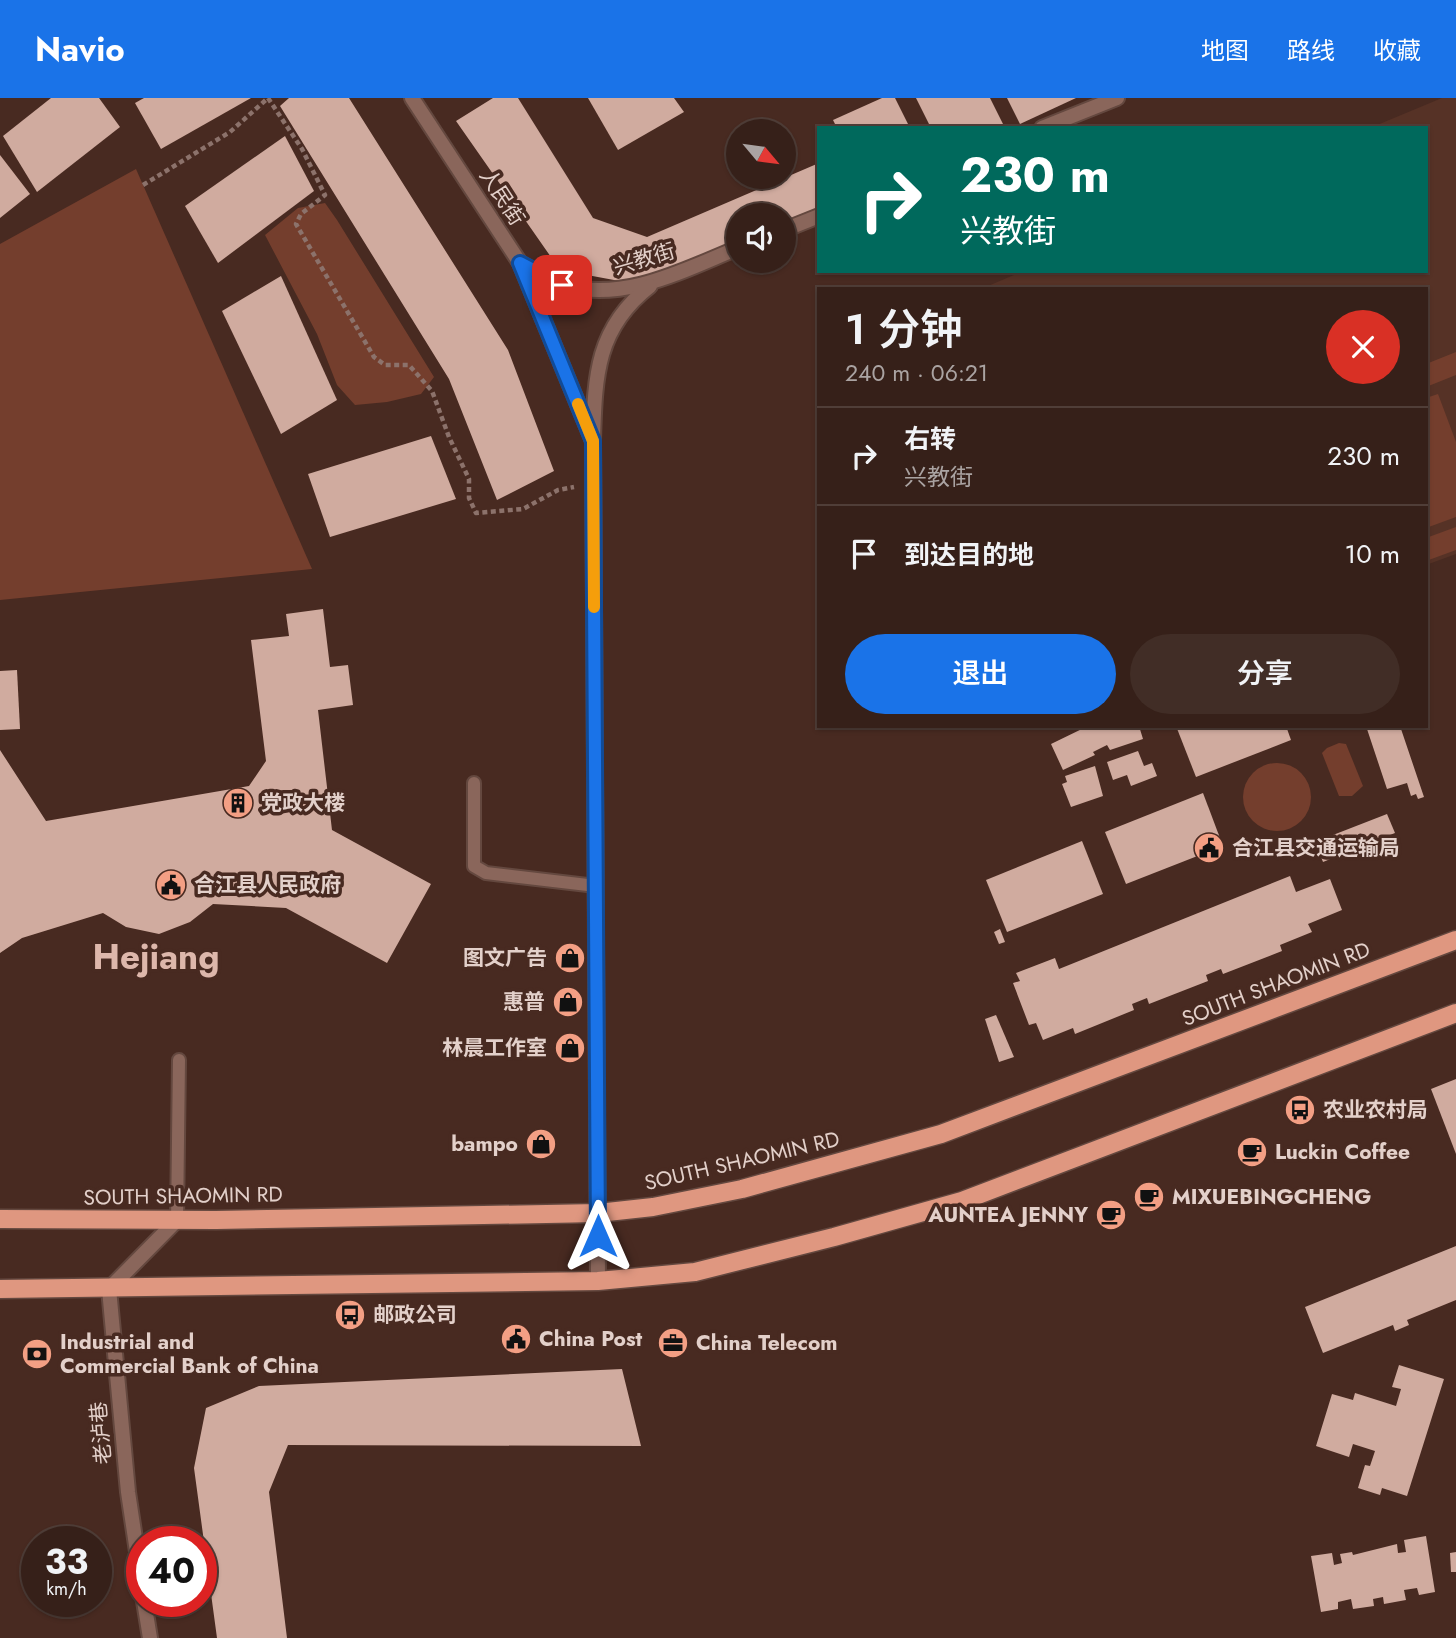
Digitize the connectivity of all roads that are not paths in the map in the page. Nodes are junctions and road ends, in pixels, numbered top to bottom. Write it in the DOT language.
graph roads {
  1 [pos="412,98"];
  2 [pos="1117,98"];
  3 [pos="1047,126"];
  4 [pos="817,217"];
  5 [pos="796,225"];
  6 [pos="726,253"];
  7 [pos="520,263"];
  8 [pos="656,281"];
  9 [pos="593,441"];
  10 [pos="474,783"];
  11 [pos="596,886"];
  12 [pos="1456,940"];
  13 [pos="1456,1013"];
  14 [pos="179,1060"];
  15 [pos="598,1213"];
  16 [pos="0,1219"];
  17 [pos="177,1220"];
  18 [pos="598,1281"];
  19 [pos="0,1289"];
  20 [pos="109,1289"];
  21 [pos="133,1526"];
  22 [pos="146,1617"];
  23 [pos="149,1638"];
  1 -- 7 [label="street, 人民街"];
  2 -- 3 [label="street"];
  4 -- 5 [label="street"];
  6 -- 8 [label="street, 兴教街"];
  7 -- 8 [label="street, 兴教街"];
  7 -- 9 [label="street, 人民街"];
  8 -- 9 [label="street"];
  9 -- 11 [label="street, 人民街"];
  10 -- 11 [label="lane"];
  11 -- 15 [label="street, 人民街"];
  12 -- 15 [label="main road, SOUTH SHAOMIN RD"];
  13 -- 18 [label="main road"];
  14 -- 17 [label="lane"];
  15 -- 17 [label="main road, SOUTH SHAOMIN RD"];
  15 -- 18 [label="street, 人民街"];
  16 -- 17 [label="main road, SOUTH SHAOMIN RD"];
  17 -- 20 [label="street"];
  18 -- 20 [label="main road"];
  19 -- 20 [label="main road"];
  20 -- 21 [label="street, 老泸巷"];
  22 -- 23 [label="street"];
}
